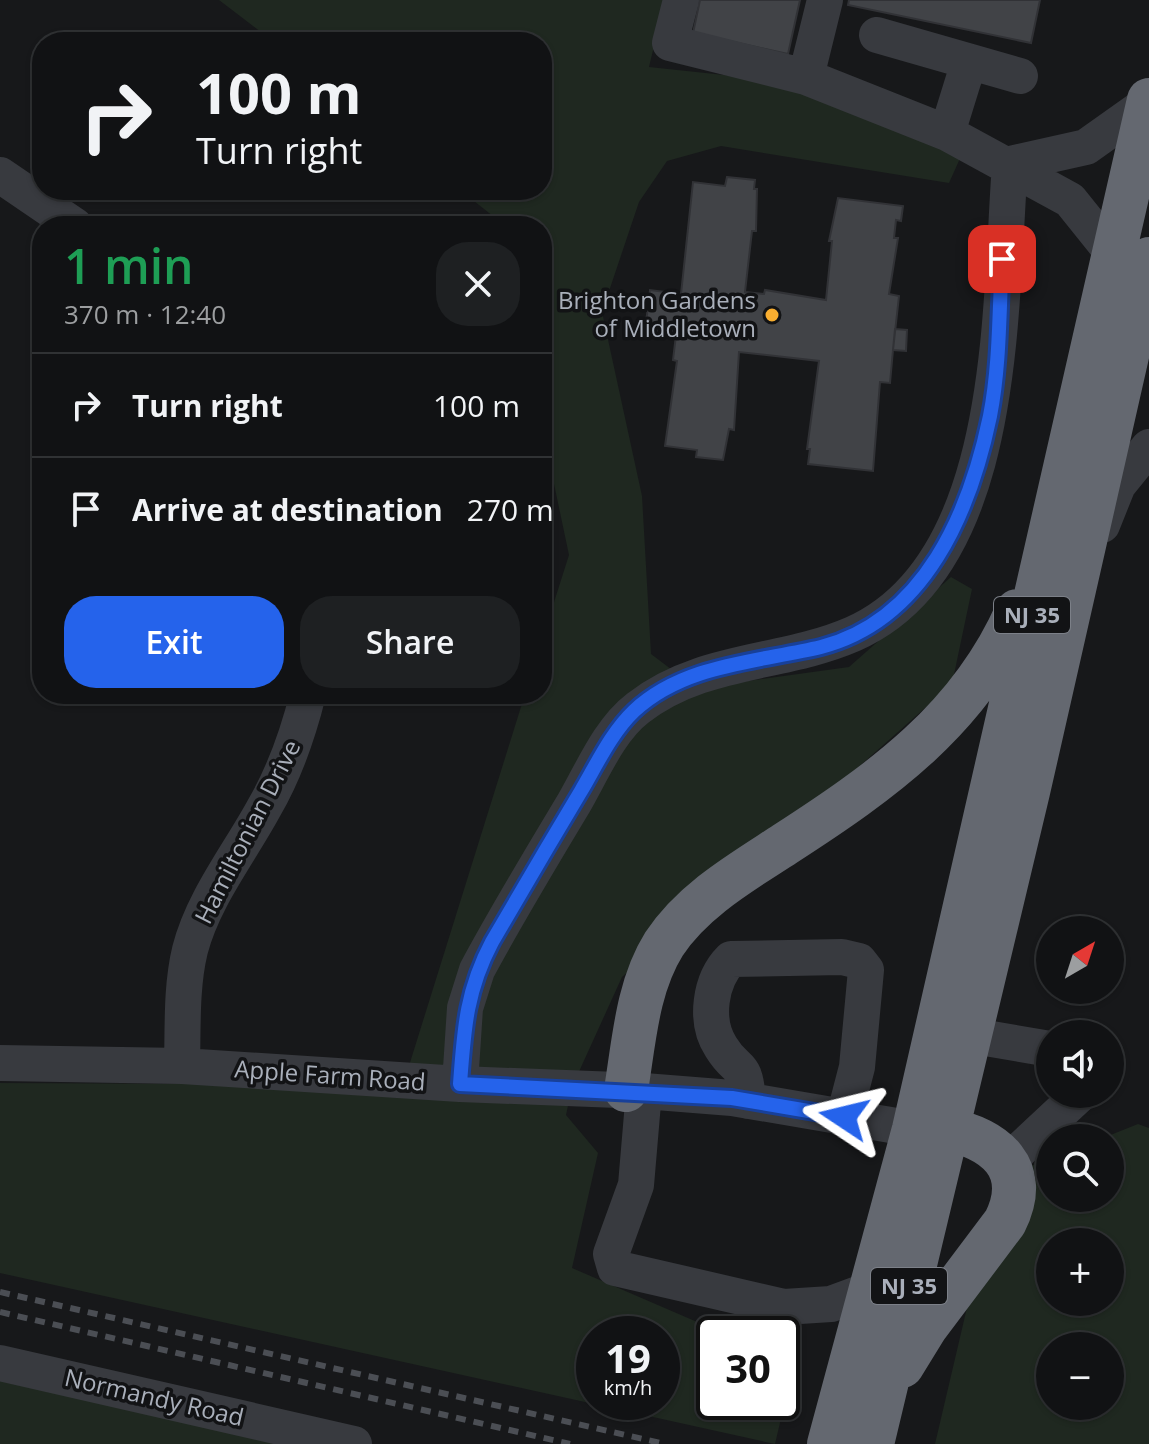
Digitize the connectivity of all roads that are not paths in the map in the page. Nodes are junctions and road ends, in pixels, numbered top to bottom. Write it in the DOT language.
graph roads {
  1 [pos="681,0"];
  2 [pos="825,0"];
  3 [pos="877,35"];
  4 [pos="969,62"];
  5 [pos="1020,76"];
  6 [pos="806,77"];
  7 [pos="1149,102"];
  8 [pos="947,133"];
  9 [pos="1010,164"];
  10 [pos="0,175"];
  11 [pos="32,197"];
  12 [pos="37,200"];
  13 [pos="60,216"];
  14 [pos="1132,257"];
  15 [pos="1149,447"];
  16 [pos="1050,536"];
  17 [pos="1070,604"];
  18 [pos="305,704"];
  19 [pos="968,1035"];
  20 [pos="1036,1047"];
  21 [pos="0,1063"];
  22 [pos="182,1066"];
  23 [pos="460,1084"];
  24 [pos="635,1091"];
  25 [pos="748,1101"];
  26 [pos="1065,1108"];
  27 [pos="844,1117"];
  28 [pos="930,1129"];
  29 [pos="1007,1162"];
  30 [pos="869,1290"];
  31 [pos="0,1363"];
  32 [pos="875,1431"];
  33 [pos="354,1444"];
  34 [pos="829,1444"];
  1 -- 6 [label="street"];
  2 -- 6 [label="street"];
  3 -- 4 [label="street"];
  4 -- 5 [label="street"];
  4 -- 8 [label="street"];
  6 -- 8 [label="street"];
  7 -- 9 [label="street"];
  7 -- 14 [label="highway, NJ 35"];
  8 -- 9 [label="street"];
  9 -- 14 [label="street"];
  9 -- 23 [label="street"];
  10 -- 11 [label="street"];
  12 -- 13 [label="street"];
  14 -- 16 [label="highway, NJ 35"];
  14 -- 17 [label="highway, NJ 35"];
  15 -- 17 [label="street"];
  16 -- 24 [label="highway"];
  16 -- 28 [label="highway, NJ 35"];
  17 -- 19 [label="highway, NJ 35"];
  18 -- 22 [label="street, Hamiltonian Drive"];
  19 -- 20 [label="street"];
  19 -- 28 [label="highway, NJ 35"];
  21 -- 22 [label="street, Apple Farm Road"];
  22 -- 23 [label="street, Apple Farm Road"];
  23 -- 24 [label="street, Apple Farm Road"];
  24 -- 25 [label="street, Apple Farm Road"];
  24 -- 30 [label="street"];
  25 -- 27 [label="street, Apple Farm Road"];
  25 -- 27 [label="street"];
  26 -- 29 [label="street"];
  27 -- 28 [label="street, Apple Farm Road"];
  28 -- 29 [label="highway"];
  28 -- 30 [label="highway, NJ 35"];
  28 -- 32 [label="highway, NJ 35"];
  29 -- 32 [label="highway"];
  30 -- 34 [label="highway, NJ 35"];
  31 -- 33 [label="street, Normandy Road"];
}
